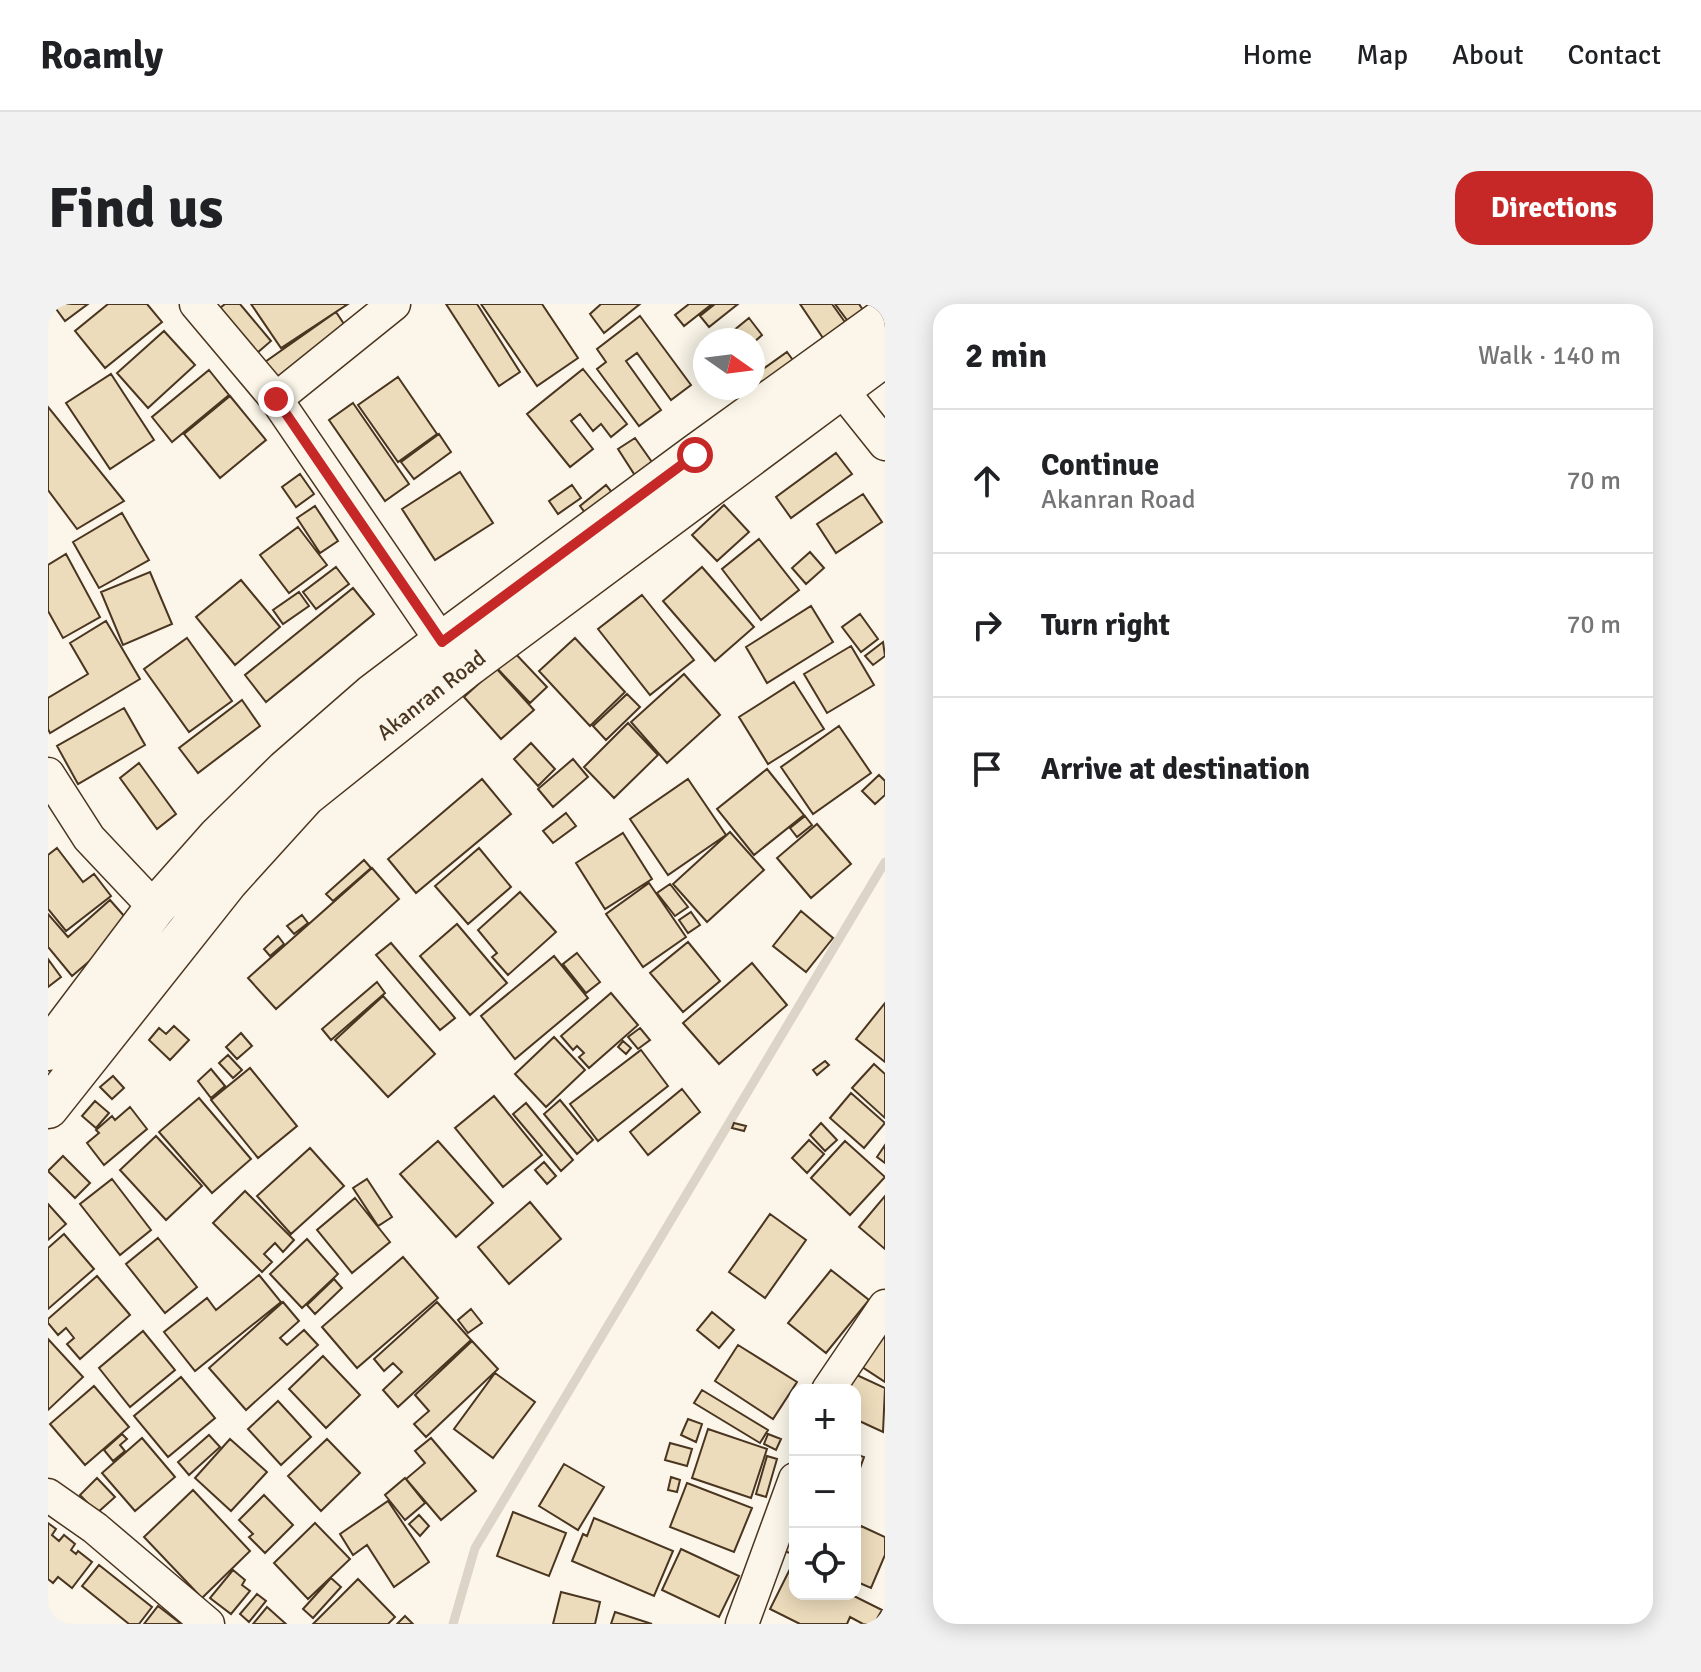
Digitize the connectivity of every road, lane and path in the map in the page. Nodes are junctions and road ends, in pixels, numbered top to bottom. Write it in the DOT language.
graph roads {
  1 [pos="196,304"];
  2 [pos="394,304"];
  3 [pos="885,318"];
  4 [pos="885,356"];
  5 [pos="841,389"];
  6 [pos="276,399"];
  7 [pos="885,444"];
  8 [pos="656,506"];
  9 [pos="442,642"];
  10 [pos="48,774"];
  11 [pos="155,908"];
  12 [pos="48,1050"];
  13 [pos="48,1108"];
  14 [pos="885,1306"];
  15 [pos="832,1384"];
  16 [pos="48,1495"];
  17 [pos="789,1495"];
  18 [pos="208,1624"];
  19 [pos="742,1624"];
  1 -- 6 [label="street"];
  2 -- 6 [label="street"];
  3 -- 8 [label="main road, Akanran Road"];
  4 -- 5 [label="main road, Akanran Road"];
  5 -- 7 [label="street"];
  5 -- 8 [label="main road, Akanran Road"];
  6 -- 9 [label="street"];
  8 -- 9 [label="main road, Akanran Road"];
  8 -- 13 [label="main road, Akanran Road"];
  9 -- 11 [label="main road, Akanran Road"];
  10 -- 11 [label="street"];
  11 -- 12 [label="main road, Akanran Road"];
  14 -- 15 [label="street"];
  16 -- 18 [label="street"];
  17 -- 19 [label="street"];
}
